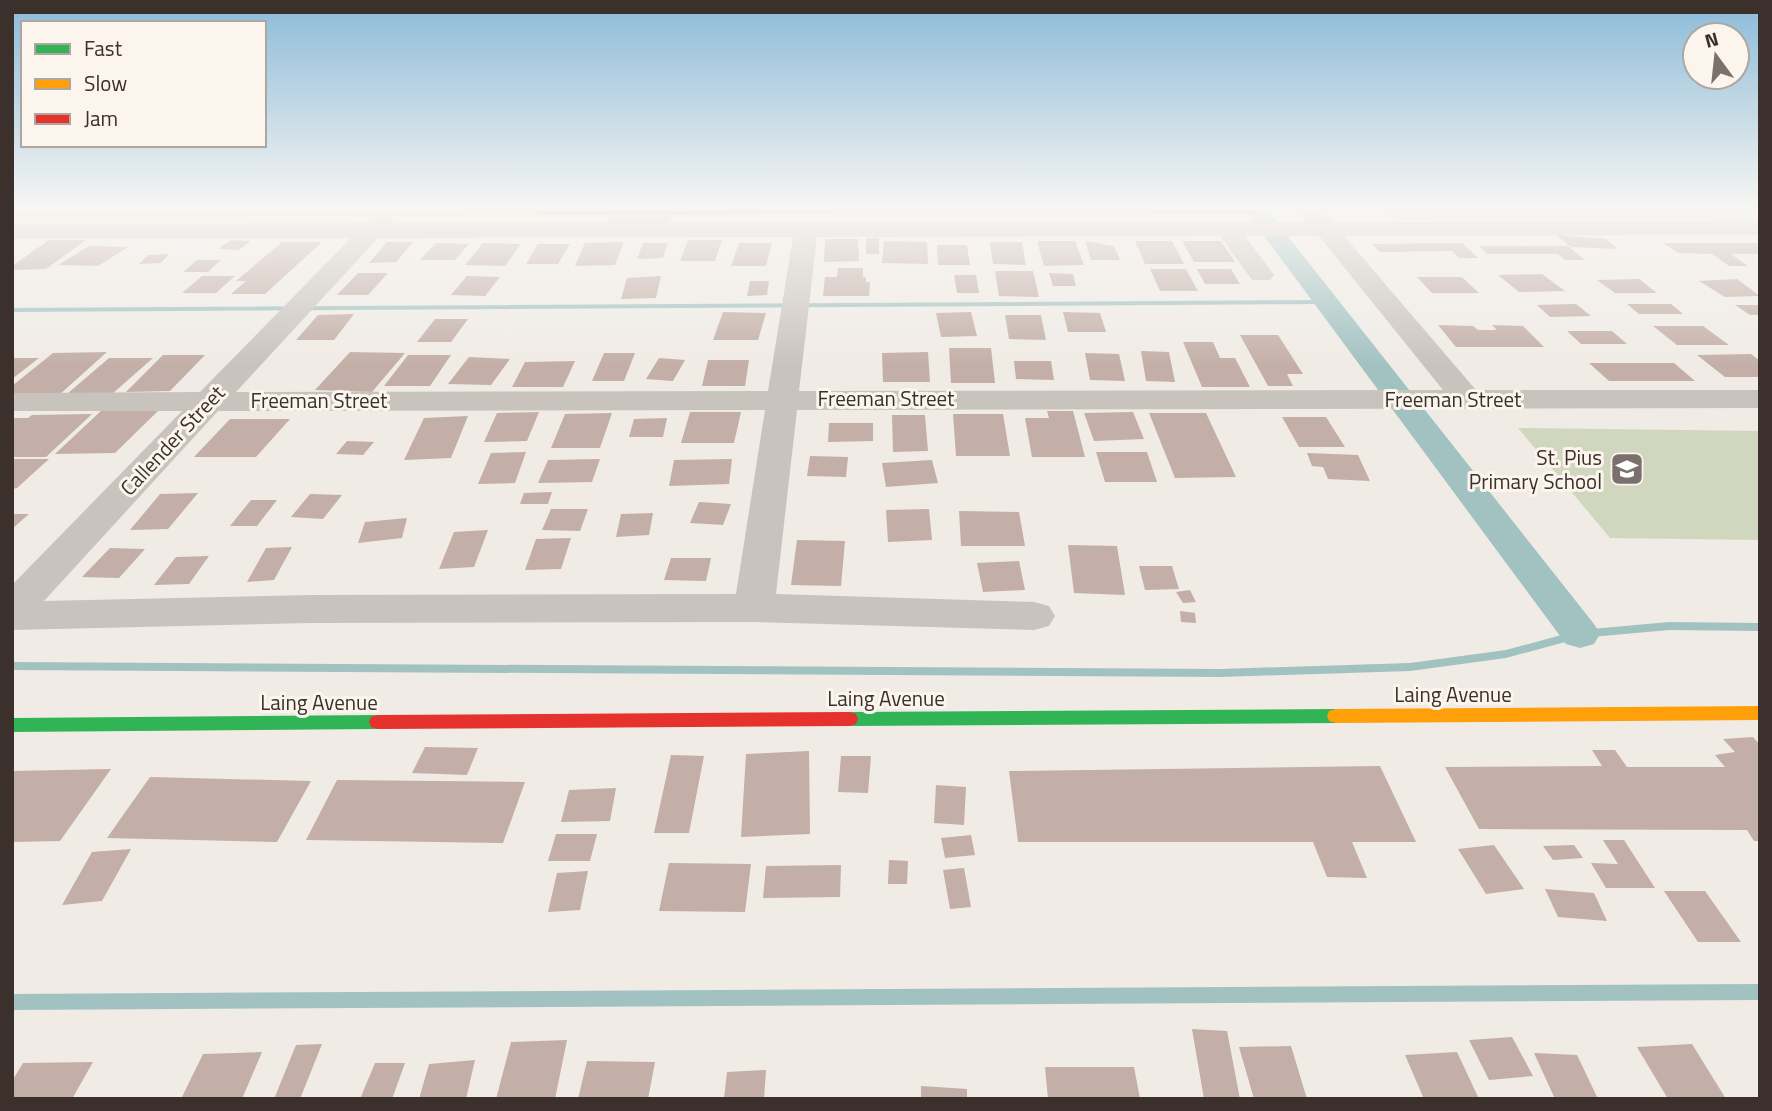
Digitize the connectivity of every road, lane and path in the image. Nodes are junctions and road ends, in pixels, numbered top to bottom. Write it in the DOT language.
graph roads {
  1 [pos="342,262"];
  2 [pos="802,262"];
  3 [pos="1251,262"];
  4 [pos="1353,262"];
  5 [pos="1261,275"];
  6 [pos="784,398"];
  7 [pos="1467,399"];
  8 [pos="1760,399"];
  9 [pos="209,401"];
  10 [pos="12,402"];
  11 [pos="754,608"];
  12 [pos="12,610"];
  13 [pos="12,616"];
  14 [pos="1034,616"];
  15 [pos="1760,713"];
  16 [pos="12,725"];
  1 -- 9 [label="street, Callender Street"];
  2 -- 6 [label="street"];
  3 -- 5 [label="street"];
  4 -- 7 [label="street"];
  6 -- 7 [label="street, Freeman Street"];
  6 -- 9 [label="street, Freeman Street"];
  6 -- 11 [label="street"];
  7 -- 8 [label="street, Freeman Street"];
  9 -- 10 [label="street, Freeman Street"];
  9 -- 12 [label="street, Callender Street"];
  11 -- 13 [label="street"];
  11 -- 14 [label="street"];
  15 -- 16 [label="street, Laing Avenue"];
}
